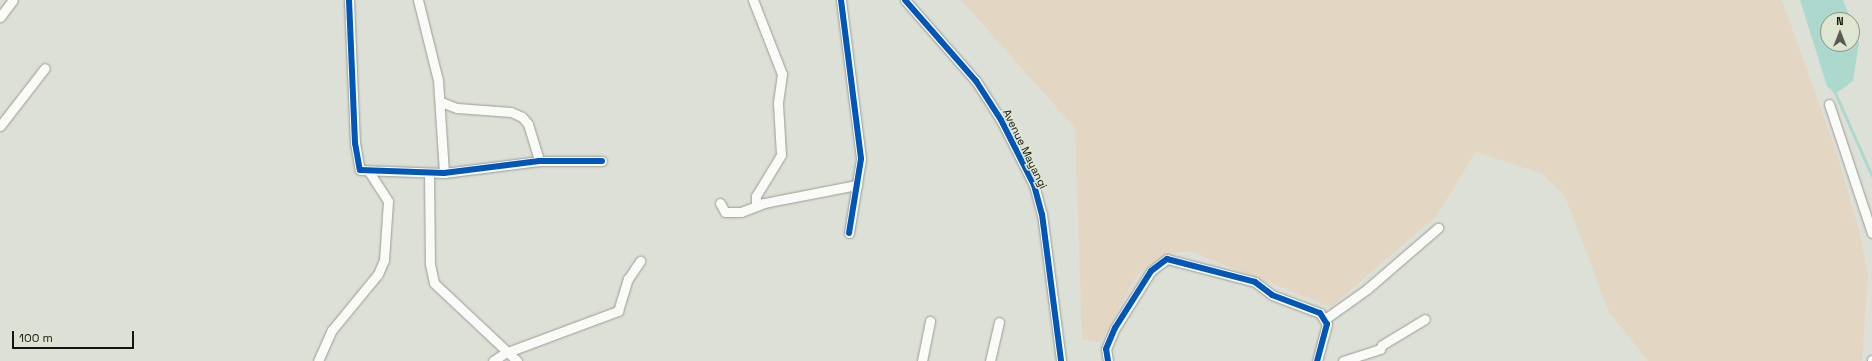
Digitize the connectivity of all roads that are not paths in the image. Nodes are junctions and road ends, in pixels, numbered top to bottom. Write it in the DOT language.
graph roads {
  1 [pos="13,0"];
  2 [pos="349,0"];
  3 [pos="418,0"];
  4 [pos="753,0"];
  5 [pos="841,0"];
  6 [pos="905,0"];
  7 [pos="0,17"];
  8 [pos="45,68"];
  9 [pos="441,102"];
  10 [pos="1829,104"];
  11 [pos="0,126"];
  12 [pos="539,161"];
  13 [pos="602,162"];
  14 [pos="369,172"];
  15 [pos="429,173"];
  16 [pos="444,173"];
  17 [pos="857,185"];
  18 [pos="720,203"];
  19 [pos="756,205"];
  20 [pos="1438,228"];
  21 [pos="849,233"];
  22 [pos="1872,233"];
  23 [pos="640,261"];
  24 [pos="1325,319"];
  25 [pos="1425,319"];
  26 [pos="930,321"];
  27 [pos="999,322"];
  28 [pos="504,353"];
  29 [pos="318,361"];
  30 [pos="493,361"];
  31 [pos="517,361"];
  32 [pos="922,361"];
  33 [pos="990,361"];
  34 [pos="1061,361"];
  35 [pos="1108,361"];
  36 [pos="1317,361"];
  37 [pos="1343,361"];
  1 -- 7 [label="street"];
  2 -- 14 [label="street"];
  3 -- 9 [label="street"];
  4 -- 19 [label="street"];
  5 -- 17 [label="street"];
  6 -- 34 [label="street, Avenue Mayangi"];
  8 -- 11 [label="street"];
  9 -- 12 [label="street"];
  9 -- 16 [label="street"];
  10 -- 22 [label="street"];
  12 -- 13 [label="street"];
  12 -- 16 [label="street"];
  14 -- 15 [label="street"];
  14 -- 29 [label="street"];
  15 -- 16 [label="street"];
  15 -- 28 [label="street"];
  17 -- 19 [label="street"];
  17 -- 21 [label="street"];
  18 -- 19 [label="street"];
  20 -- 24 [label="street"];
  23 -- 28 [label="street"];
  24 -- 35 [label="street"];
  24 -- 36 [label="street"];
  25 -- 37 [label="street"];
  26 -- 32 [label="street"];
  27 -- 33 [label="street"];
  28 -- 30 [label="street"];
  28 -- 31 [label="street"];
}
